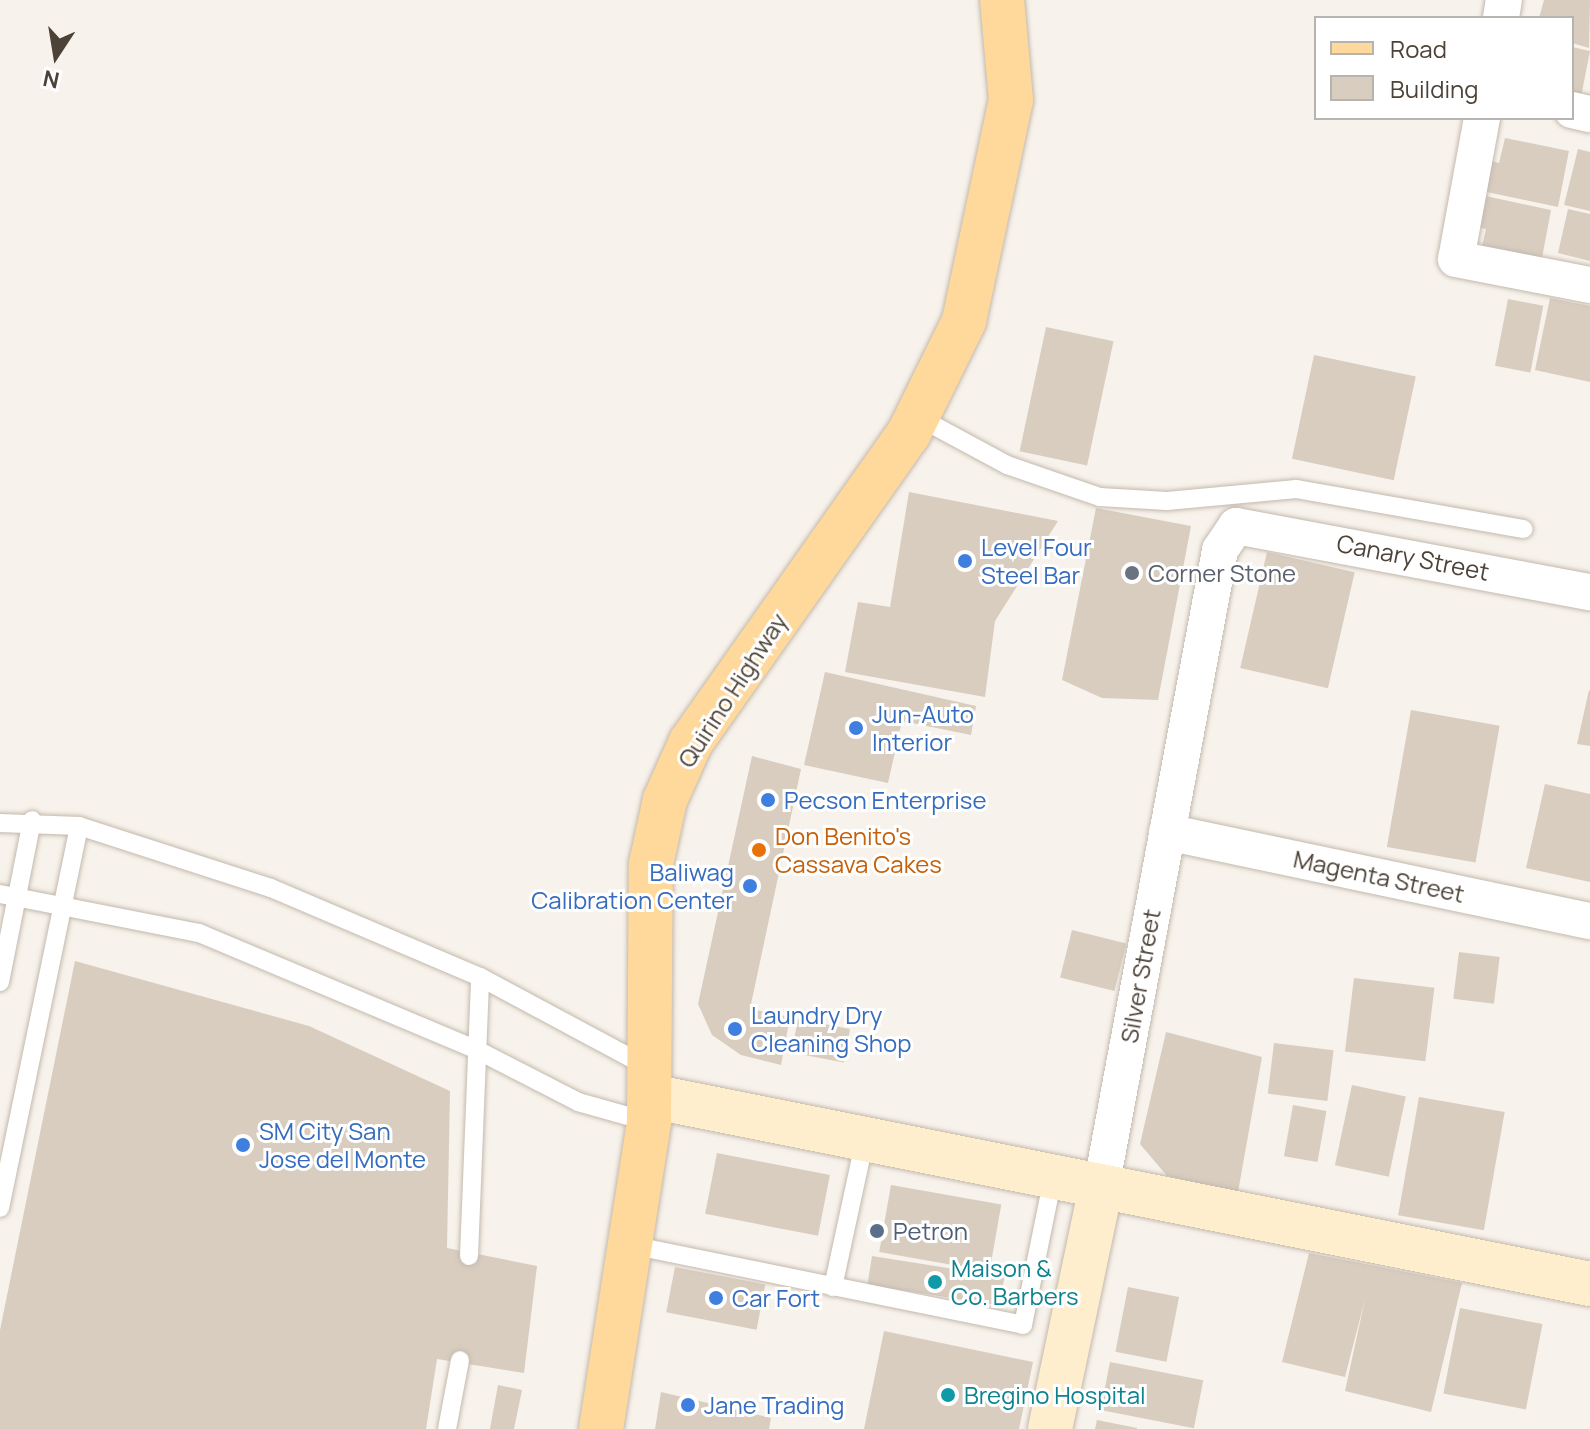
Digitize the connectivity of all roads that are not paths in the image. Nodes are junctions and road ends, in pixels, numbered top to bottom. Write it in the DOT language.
graph roads {
  1 [pos="1002,0"];
  2 [pos="1482,120"];
  3 [pos="1590,285"];
  4 [pos="918,417"];
  5 [pos="1236,526"];
  6 [pos="1524,529"];
  7 [pos="1590,592"];
  8 [pos="32,820"];
  9 [pos="0,823"];
  10 [pos="79,826"];
  11 [pos="1167,832"];
  12 [pos="9,893"];
  13 [pos="61,901"];
  14 [pos="1590,921"];
  15 [pos="480,977"];
  16 [pos="0,982"];
  17 [pos="477,1050"];
  18 [pos="649,1096"];
  19 [pos="865,1139"];
  20 [pos="1053,1177"];
  21 [pos="1101,1188"];
  22 [pos="0,1208"];
  23 [pos="631,1245"];
  24 [pos="469,1256"];
  25 [pos="1590,1284"];
  26 [pos="833,1287"];
  27 [pos="460,1360"];
  28 [pos="447,1429"];
  29 [pos="601,1429"];
  30 [pos="1050,1429"];
  1 -- 4 [label="main road, Quirino Highway"];
  2 -- 3 [label="street"];
  4 -- 6 [label="lane"];
  4 -- 18 [label="main road, Quirino Highway"];
  5 -- 7 [label="street, Canary Street"];
  5 -- 11 [label="street, Silver Street"];
  8 -- 9 [label="lane"];
  8 -- 10 [label="lane"];
  8 -- 12 [label="lane"];
  10 -- 13 [label="lane"];
  10 -- 15 [label="lane"];
  11 -- 14 [label="street, Magenta Street"];
  11 -- 21 [label="street, Silver Street"];
  12 -- 13 [label="lane"];
  12 -- 16 [label="lane"];
  13 -- 17 [label="lane"];
  13 -- 22 [label="lane"];
  15 -- 17 [label="lane"];
  15 -- 18 [label="lane"];
  17 -- 18 [label="lane"];
  17 -- 24 [label="lane"];
  18 -- 19 [label="street"];
  18 -- 23 [label="main road, Quirino Highway"];
  19 -- 20 [label="street"];
  19 -- 26 [label="lane"];
  20 -- 21 [label="street"];
  20 -- 26 [label="lane"];
  21 -- 25 [label="street"];
  21 -- 30 [label="street, Silver Street"];
  23 -- 26 [label="lane"];
  23 -- 29 [label="main road, Quirino Highway"];
  27 -- 28 [label="lane"];
}
